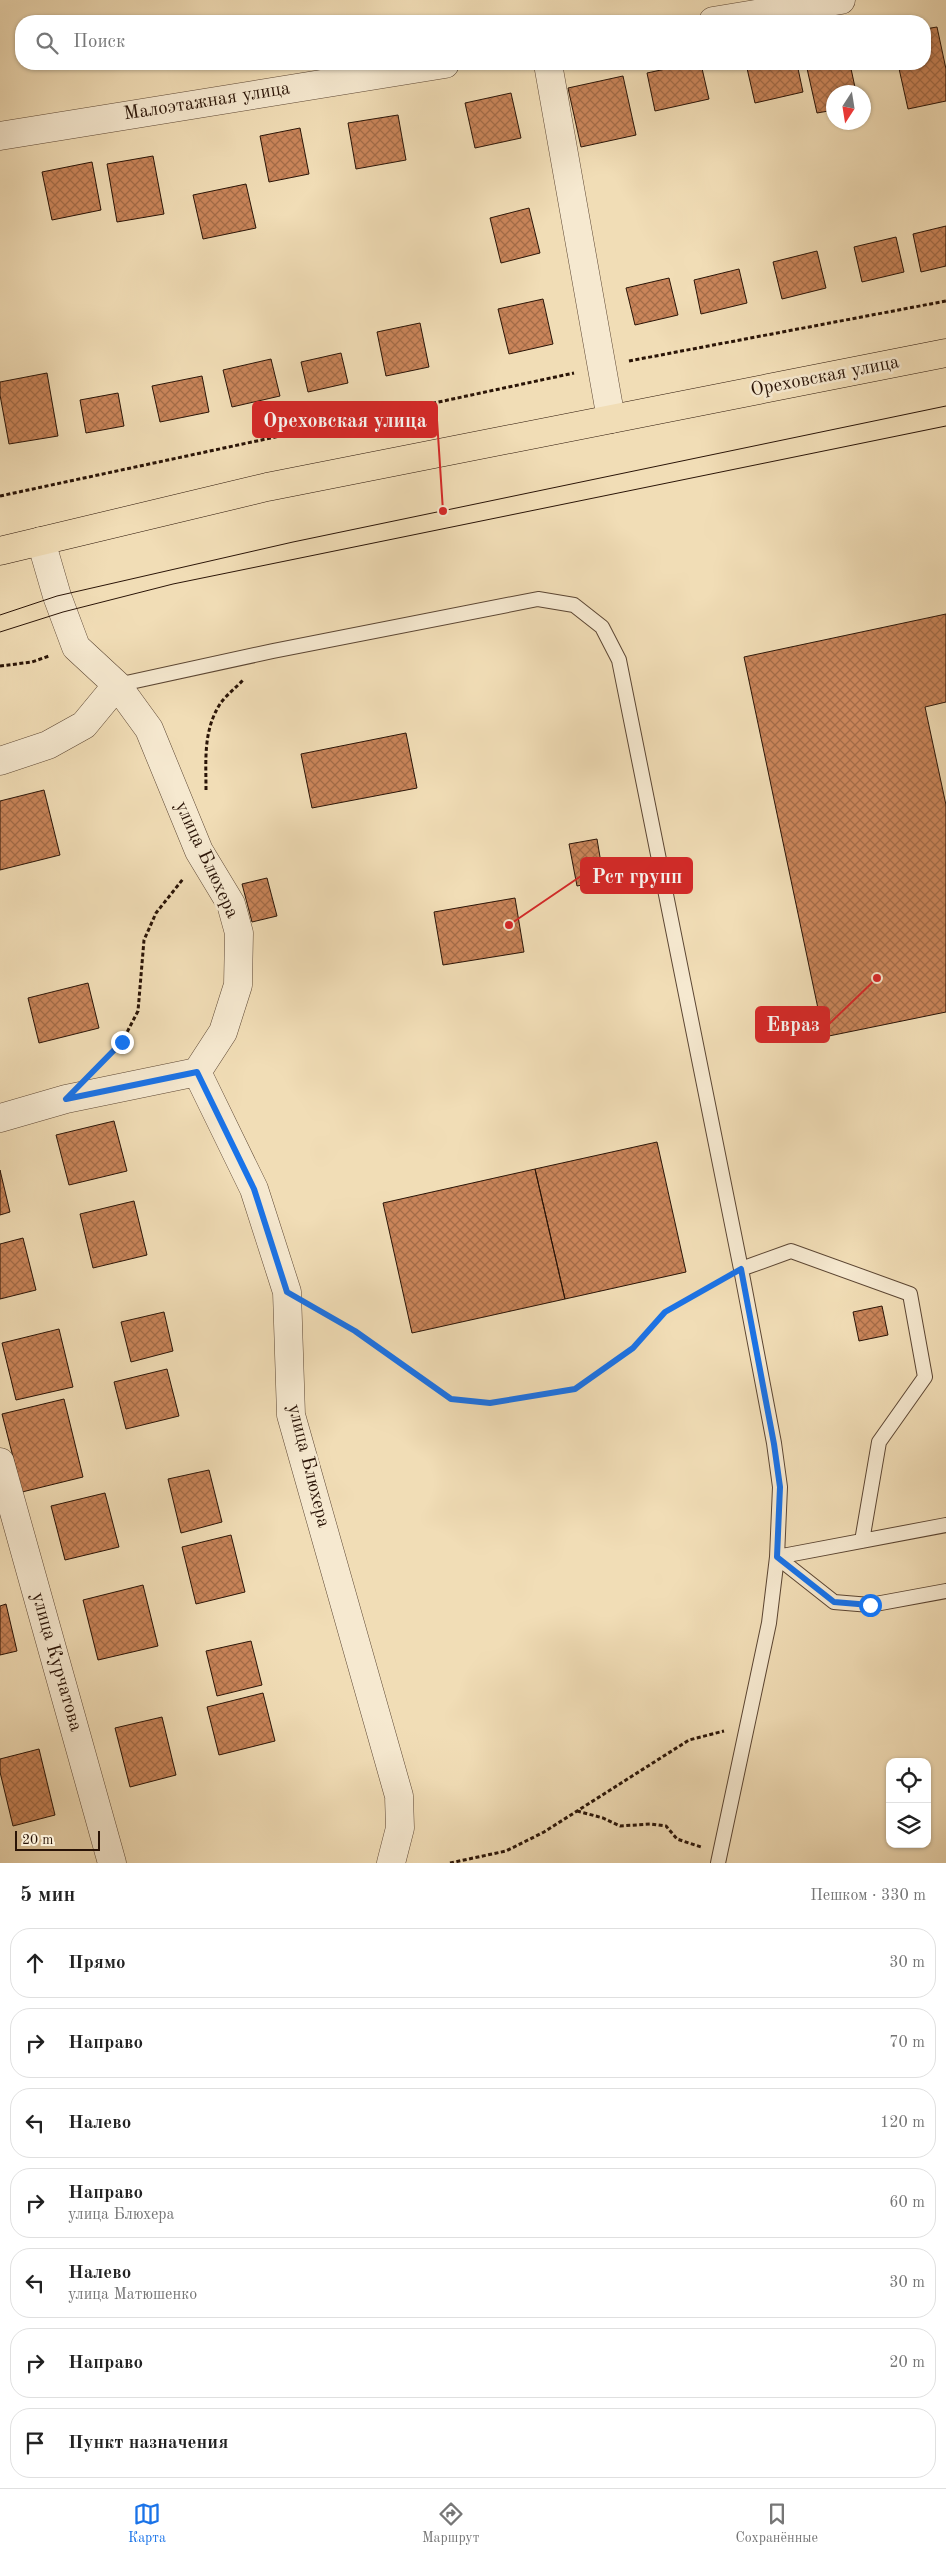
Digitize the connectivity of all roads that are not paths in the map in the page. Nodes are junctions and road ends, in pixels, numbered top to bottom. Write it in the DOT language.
graph roads {
  1 [pos="841,0"];
  2 [pos="750,15"];
  3 [pos="408,70"];
  4 [pos="549,70"];
  5 [pos="0,136"];
  6 [pos="946,352"];
  7 [pos="611,419"];
  8 [pos="41,541"];
  9 [pos="0,551"];
  10 [pos="117,685"];
  11 [pos="0,761"];
  12 [pos="197,1072"];
  13 [pos="0,1118"];
  14 [pos="741,1269"];
  15 [pos="0,1462"];
  16 [pos="946,1526"];
  17 [pos="862,1541"];
  18 [pos="777,1557"];
  19 [pos="946,1592"];
  20 [pos="719,1858"];
  21 [pos="112,1863"];
  22 [pos="391,1863"];
  1 -- 2 [label="street"];
  3 -- 5 [label="street, Малоэтажная улица"];
  4 -- 7 [label="street"];
  6 -- 7 [label="main road, Ореховская улица"];
  7 -- 8 [label="main road, Ореховская улица"];
  8 -- 9 [label="main road, Ореховская улица"];
  8 -- 10 [label="street, улица Блюхера"];
  10 -- 11 [label="street"];
  10 -- 12 [label="street, улица Блюхера"];
  10 -- 14 [label="lane"];
  12 -- 13 [label="street"];
  12 -- 22 [label="street, улица Блюхера"];
  14 -- 17 [label="lane"];
  14 -- 18 [label="lane"];
  15 -- 21 [label="street, улица Курчатова"];
  16 -- 17 [label="lane"];
  17 -- 18 [label="lane"];
  18 -- 19 [label="lane"];
  18 -- 20 [label="lane"];
}
